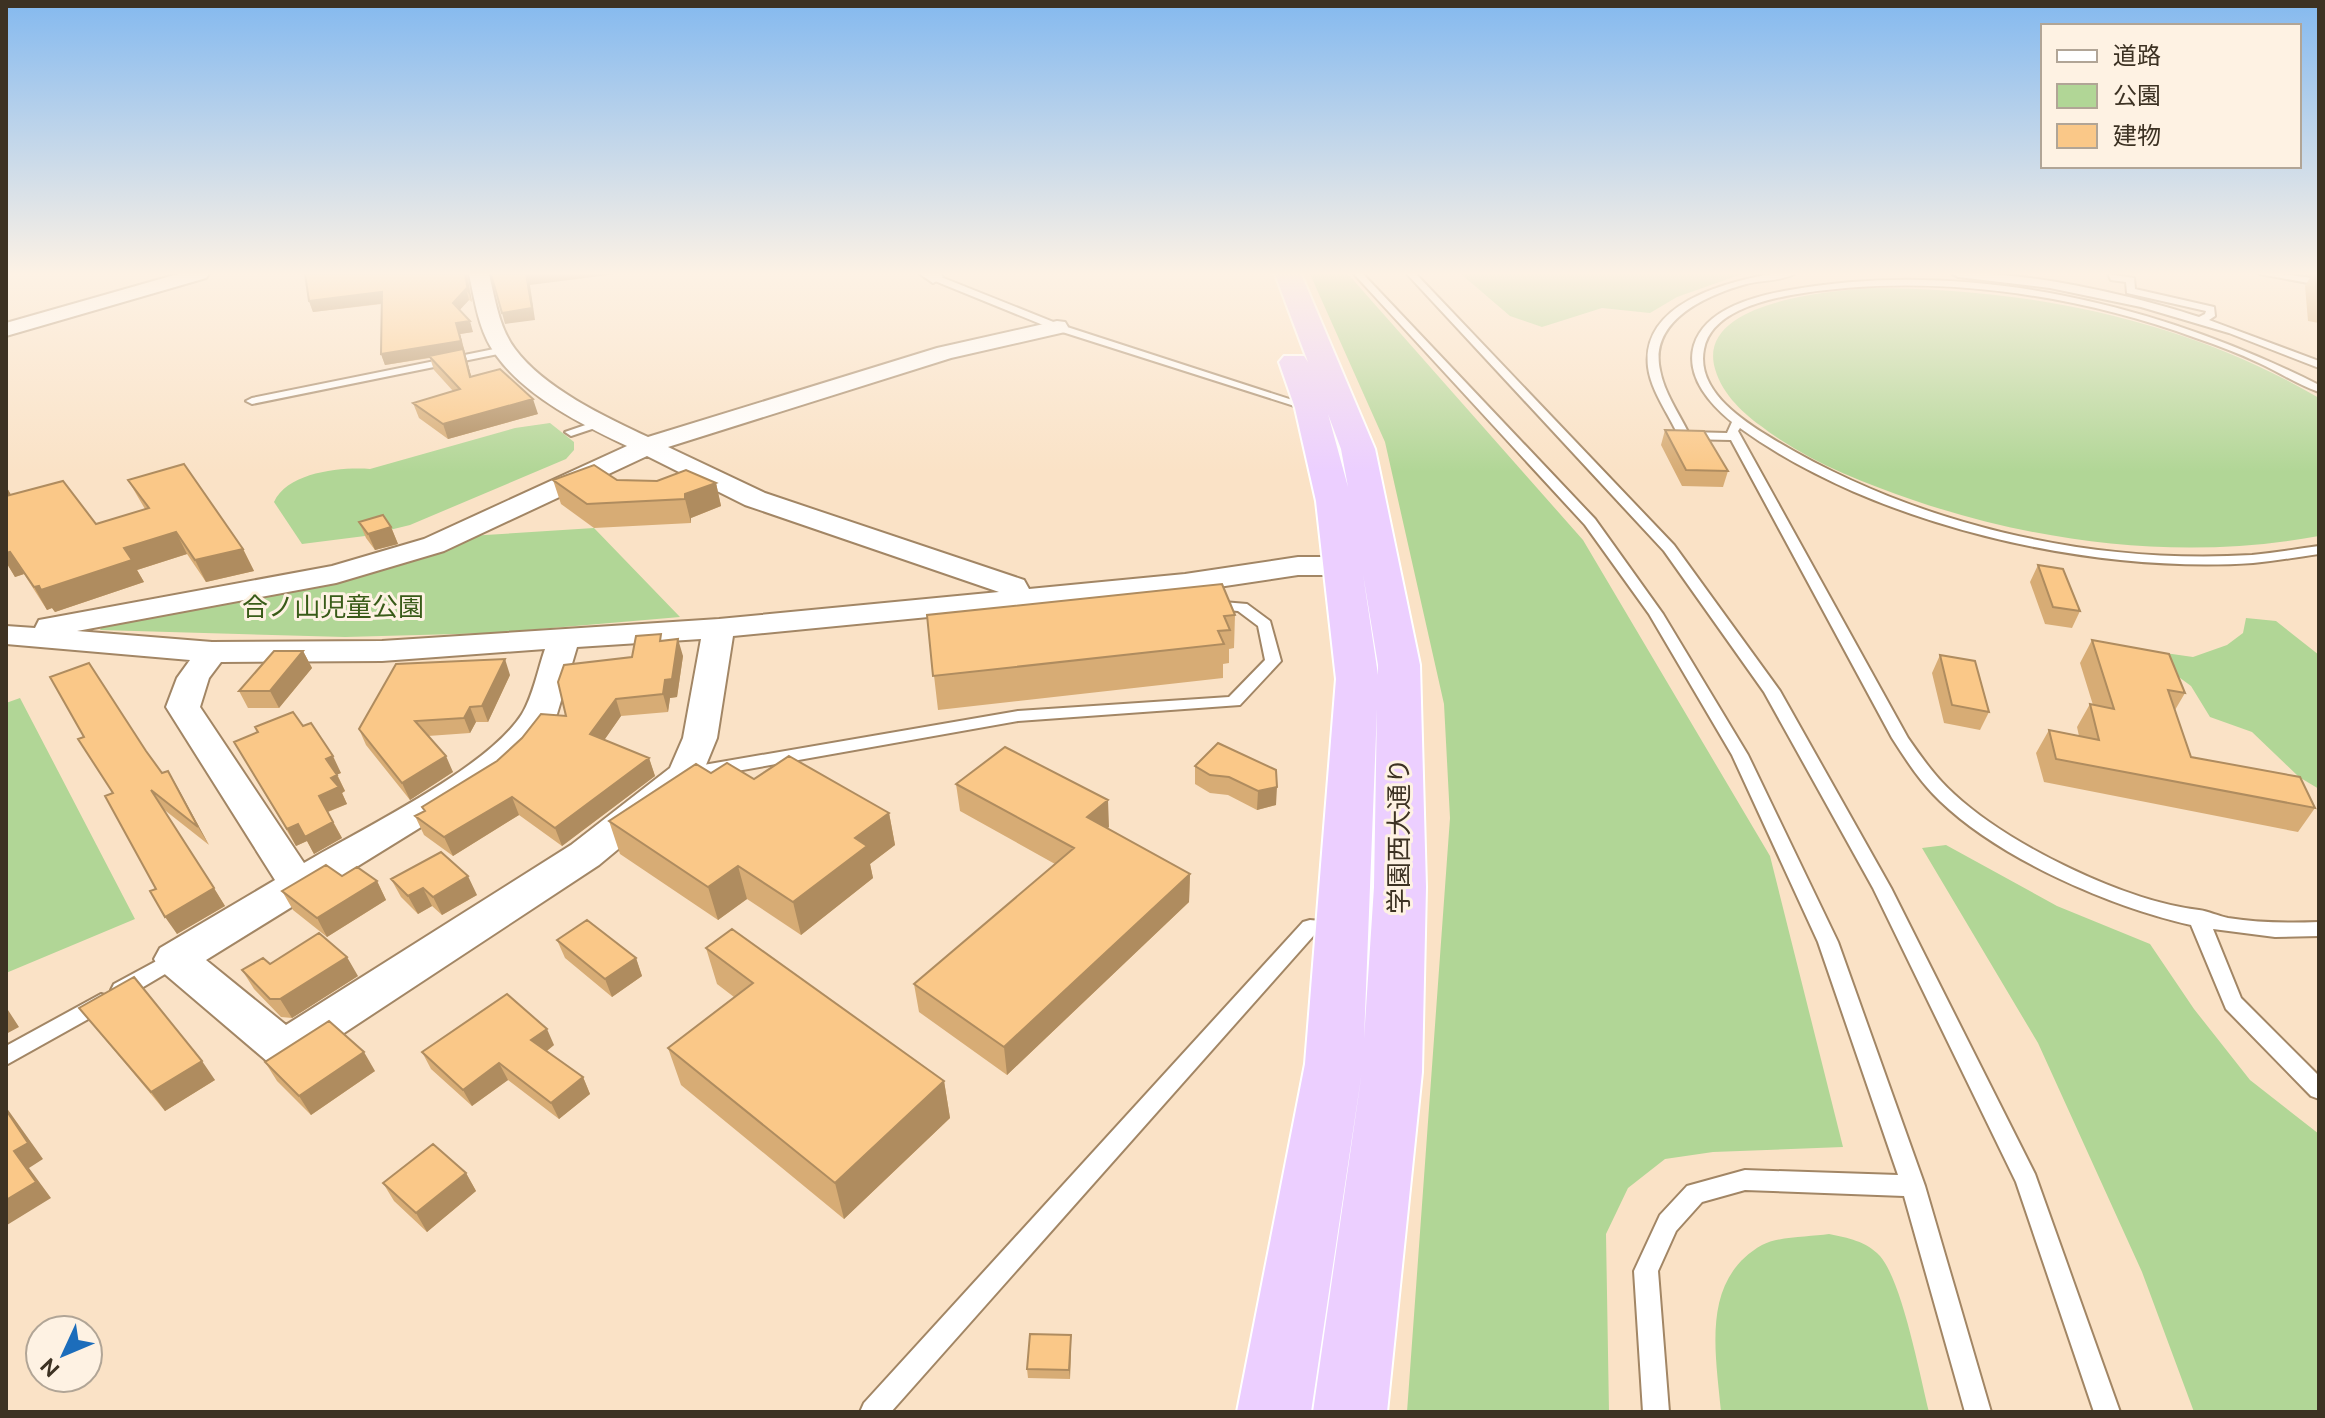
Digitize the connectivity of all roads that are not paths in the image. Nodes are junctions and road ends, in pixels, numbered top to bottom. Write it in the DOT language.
graph roads {
  1 [pos="499,340"];
  2 [pos="1004,340"];
  3 [pos="1098,340"];
  4 [pos="1286,340"];
  5 [pos="1314,340"];
  6 [pos="1420,340"];
  7 [pos="1473,340"];
  8 [pos="1655,340"];
  9 [pos="1702,340"];
  10 [pos="2208,340"];
  11 [pos="2253,340"];
  12 [pos="504,350"];
  13 [pos="2319,365"];
  14 [pos="2319,389"];
  15 [pos="252,401"];
  16 [pos="1311,408"];
  17 [pos="602,422"];
  18 [pos="1737,430"];
  19 [pos="571,432"];
  20 [pos="644,447"];
  21 [pos="2319,550"];
  22 [pos="1364,566"];
  23 [pos="1185,583"];
  24 [pos="1016,597"];
  25 [pos="719,628"];
  26 [pos="6,635"];
  27 [pos="564,639"];
  28 [pos="212,652"];
  29 [pos="686,774"];
  30 [pos="297,883"];
  31 [pos="2198,917"];
  32 [pos="1344,929"];
  33 [pos="2319,929"];
  34 [pos="175,959"];
  35 [pos="6,1056"];
  36 [pos="2319,1090"];
  37 [pos="1913,1186"];
  38 [pos="873,1412"];
  39 [pos="1274,1412"];
  40 [pos="1350,1412"];
  41 [pos="1656,1412"];
  42 [pos="1978,1412"];
  43 [pos="2107,1412"];
  1 -- 12 [label="street"];
  2 -- 20 [label="street"];
  3 -- 16 [label="lane"];
  4 -- 16 [label="highway, 学園西大通り"];
  5 -- 22 [label="highway, 学園西大通り"];
  6 -- 37 [label="lane"];
  7 -- 43 [label="lane"];
  8 -- 18 [label="lane"];
  9 -- 18 [label="lane"];
  10 -- 14 [label="lane"];
  11 -- 13 [label="lane"];
  12 -- 15 [label="lane"];
  12 -- 17 [label="street"];
  16 -- 22 [label="highway, 学園西大通り"];
  17 -- 19 [label="lane"];
  17 -- 20 [label="street"];
  18 -- 21 [label="lane"];
  18 -- 31 [label="lane"];
  20 -- 24 [label="street"];
  20 -- 26 [label="street"];
  22 -- 23 [label="street"];
  22 -- 32 [label="highway, 学園西大通り"];
  22 -- 40 [label="highway, 学園西大通り"];
  23 -- 24 [label="street"];
  23 -- 29 [label="lane"];
  24 -- 25 [label="street"];
  25 -- 27 [label="street"];
  25 -- 29 [label="street"];
  26 -- 28 [label="street"];
  27 -- 28 [label="street"];
  27 -- 30 [label="street"];
  28 -- 30 [label="street"];
  29 -- 34 [label="street"];
  30 -- 34 [label="street"];
  31 -- 33 [label="lane"];
  31 -- 36 [label="lane"];
  32 -- 38 [label="lane"];
  32 -- 39 [label="highway, 学園西大通り"];
  34 -- 35 [label="lane"];
  37 -- 41 [label="lane"];
  37 -- 42 [label="lane"];
}
